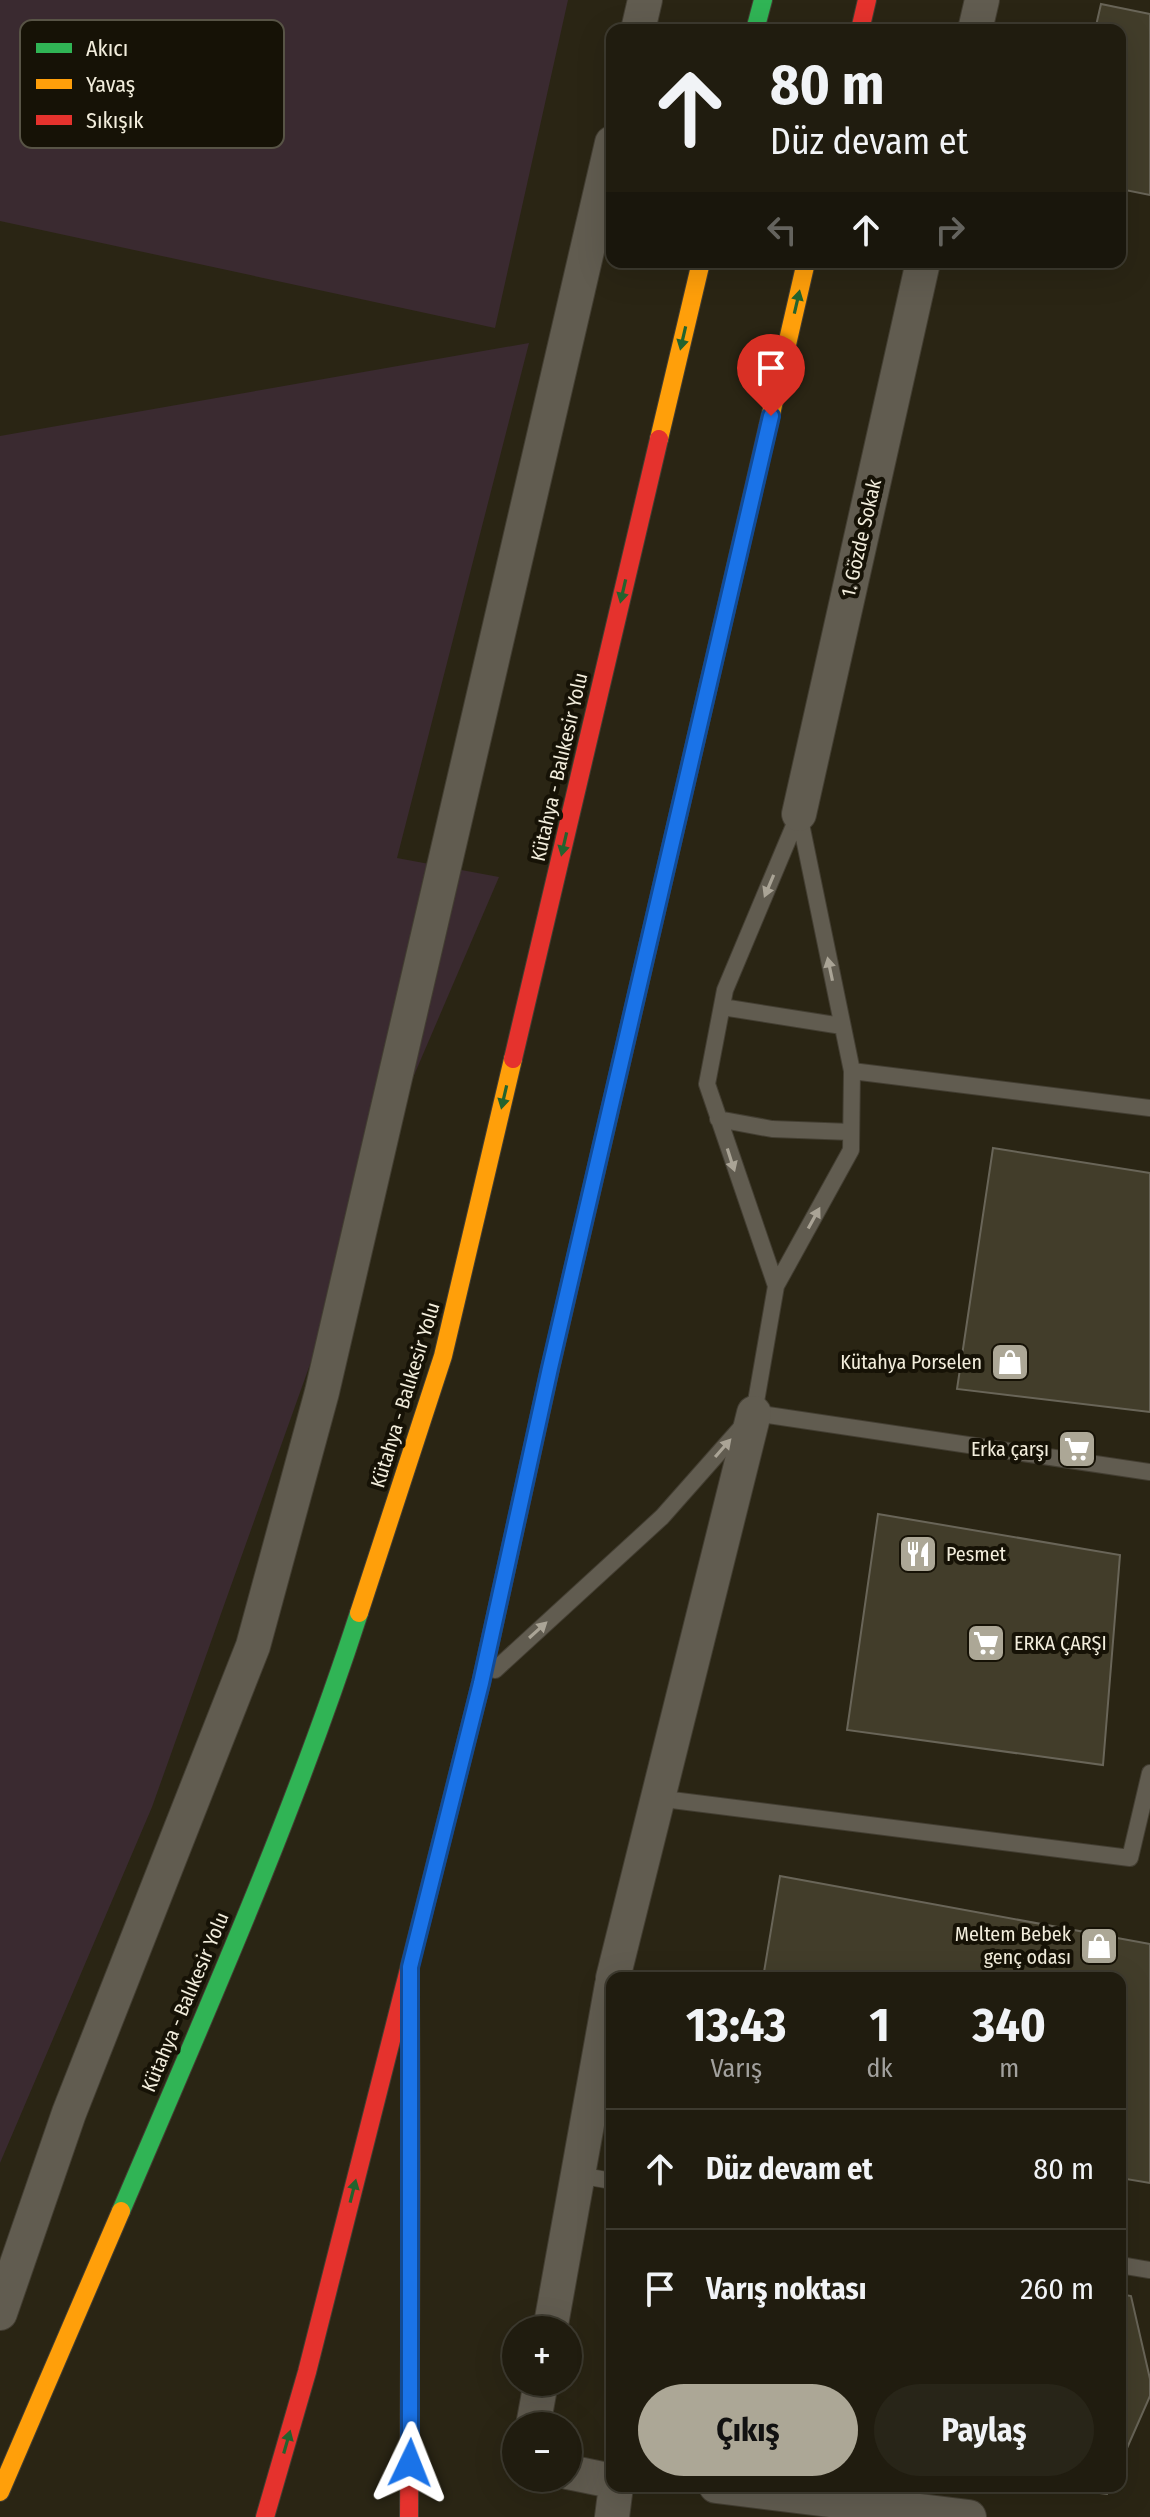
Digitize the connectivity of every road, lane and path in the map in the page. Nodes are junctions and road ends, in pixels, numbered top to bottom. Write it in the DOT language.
graph roads {
  1 [pos="645,0"];
  2 [pos="763,0"];
  3 [pos="867,0"];
  4 [pos="982,0"];
  5 [pos="639,24"];
  6 [pos="757,24"];
  7 [pos="861,24"];
  8 [pos="976,24"];
  9 [pos="606,169"];
  10 [pos="700,268"];
  11 [pos="805,268"];
  12 [pos="922,268"];
  13 [pos="799,814"];
  14 [pos="722,1007"];
  15 [pos="842,1026"];
  16 [pos="852,1071"];
  17 [pos="1150,1108"];
  18 [pos="718,1119"];
  19 [pos="851,1132"];
  20 [pos="776,1286"];
  21 [pos="754,1413"];
  22 [pos="1150,1472"];
  23 [pos="481,1683"];
  24 [pos="1150,1773"];
  25 [pos="656,1798"];
  26 [pos="410,1967"];
  27 [pos="614,1972"];
  28 [pos="606,2019"];
  29 [pos="578,2175"];
  30 [pos="606,2180"];
  31 [pos="1126,2266"];
  32 [pos="1150,2270"];
  33 [pos="0,2313"];
  34 [pos="553,2316"];
  35 [pos="582,2475"];
  36 [pos="606,2480"];
  37 [pos="0,2492"];
  38 [pos="615,2492"];
  39 [pos="765,2492"];
  40 [pos="265,2517"];
  41 [pos="409,2517"];
  42 [pos="612,2517"];
  43 [pos="969,2517"];
  1 -- 5 [label="street"];
  2 -- 6 [label="main road"];
  3 -- 7 [label="main road"];
  4 -- 8 [label="street"];
  9 -- 33 [label="street"];
  10 -- 37 [label="main road, Kütahya - Balıkesir Yolu, one-way"];
  23 -- 11 [label="main road, one-way"];
  12 -- 13 [label="street, 1. Gözde Sokak"];
  13 -- 14 [label="lane, one-way"];
  15 -- 13 [label="lane, one-way"];
  14 -- 15 [label="lane"];
  14 -- 18 [label="lane"];
  15 -- 16 [label="lane"];
  16 -- 17 [label="lane"];
  16 -- 19 [label="lane"];
  18 -- 19 [label="lane"];
  18 -- 20 [label="lane, one-way"];
  20 -- 19 [label="lane, one-way"];
  20 -- 21 [label="lane"];
  21 -- 22 [label="lane"];
  23 -- 21 [label="lane, one-way"];
  21 -- 25 [label="street"];
  23 -- 26 [label="main road"];
  24 -- 25 [label="lane"];
  25 -- 27 [label="street"];
  40 -- 26 [label="main road, one-way"];
  26 -- 41 [label="main road"];
  28 -- 29 [label="street"];
  29 -- 30 [label="lane"];
  29 -- 34 [label="street"];
  31 -- 32 [label="lane"];
  35 -- 36 [label="street"];
  38 -- 42 [label="street"];
  39 -- 43 [label="street"];
}
